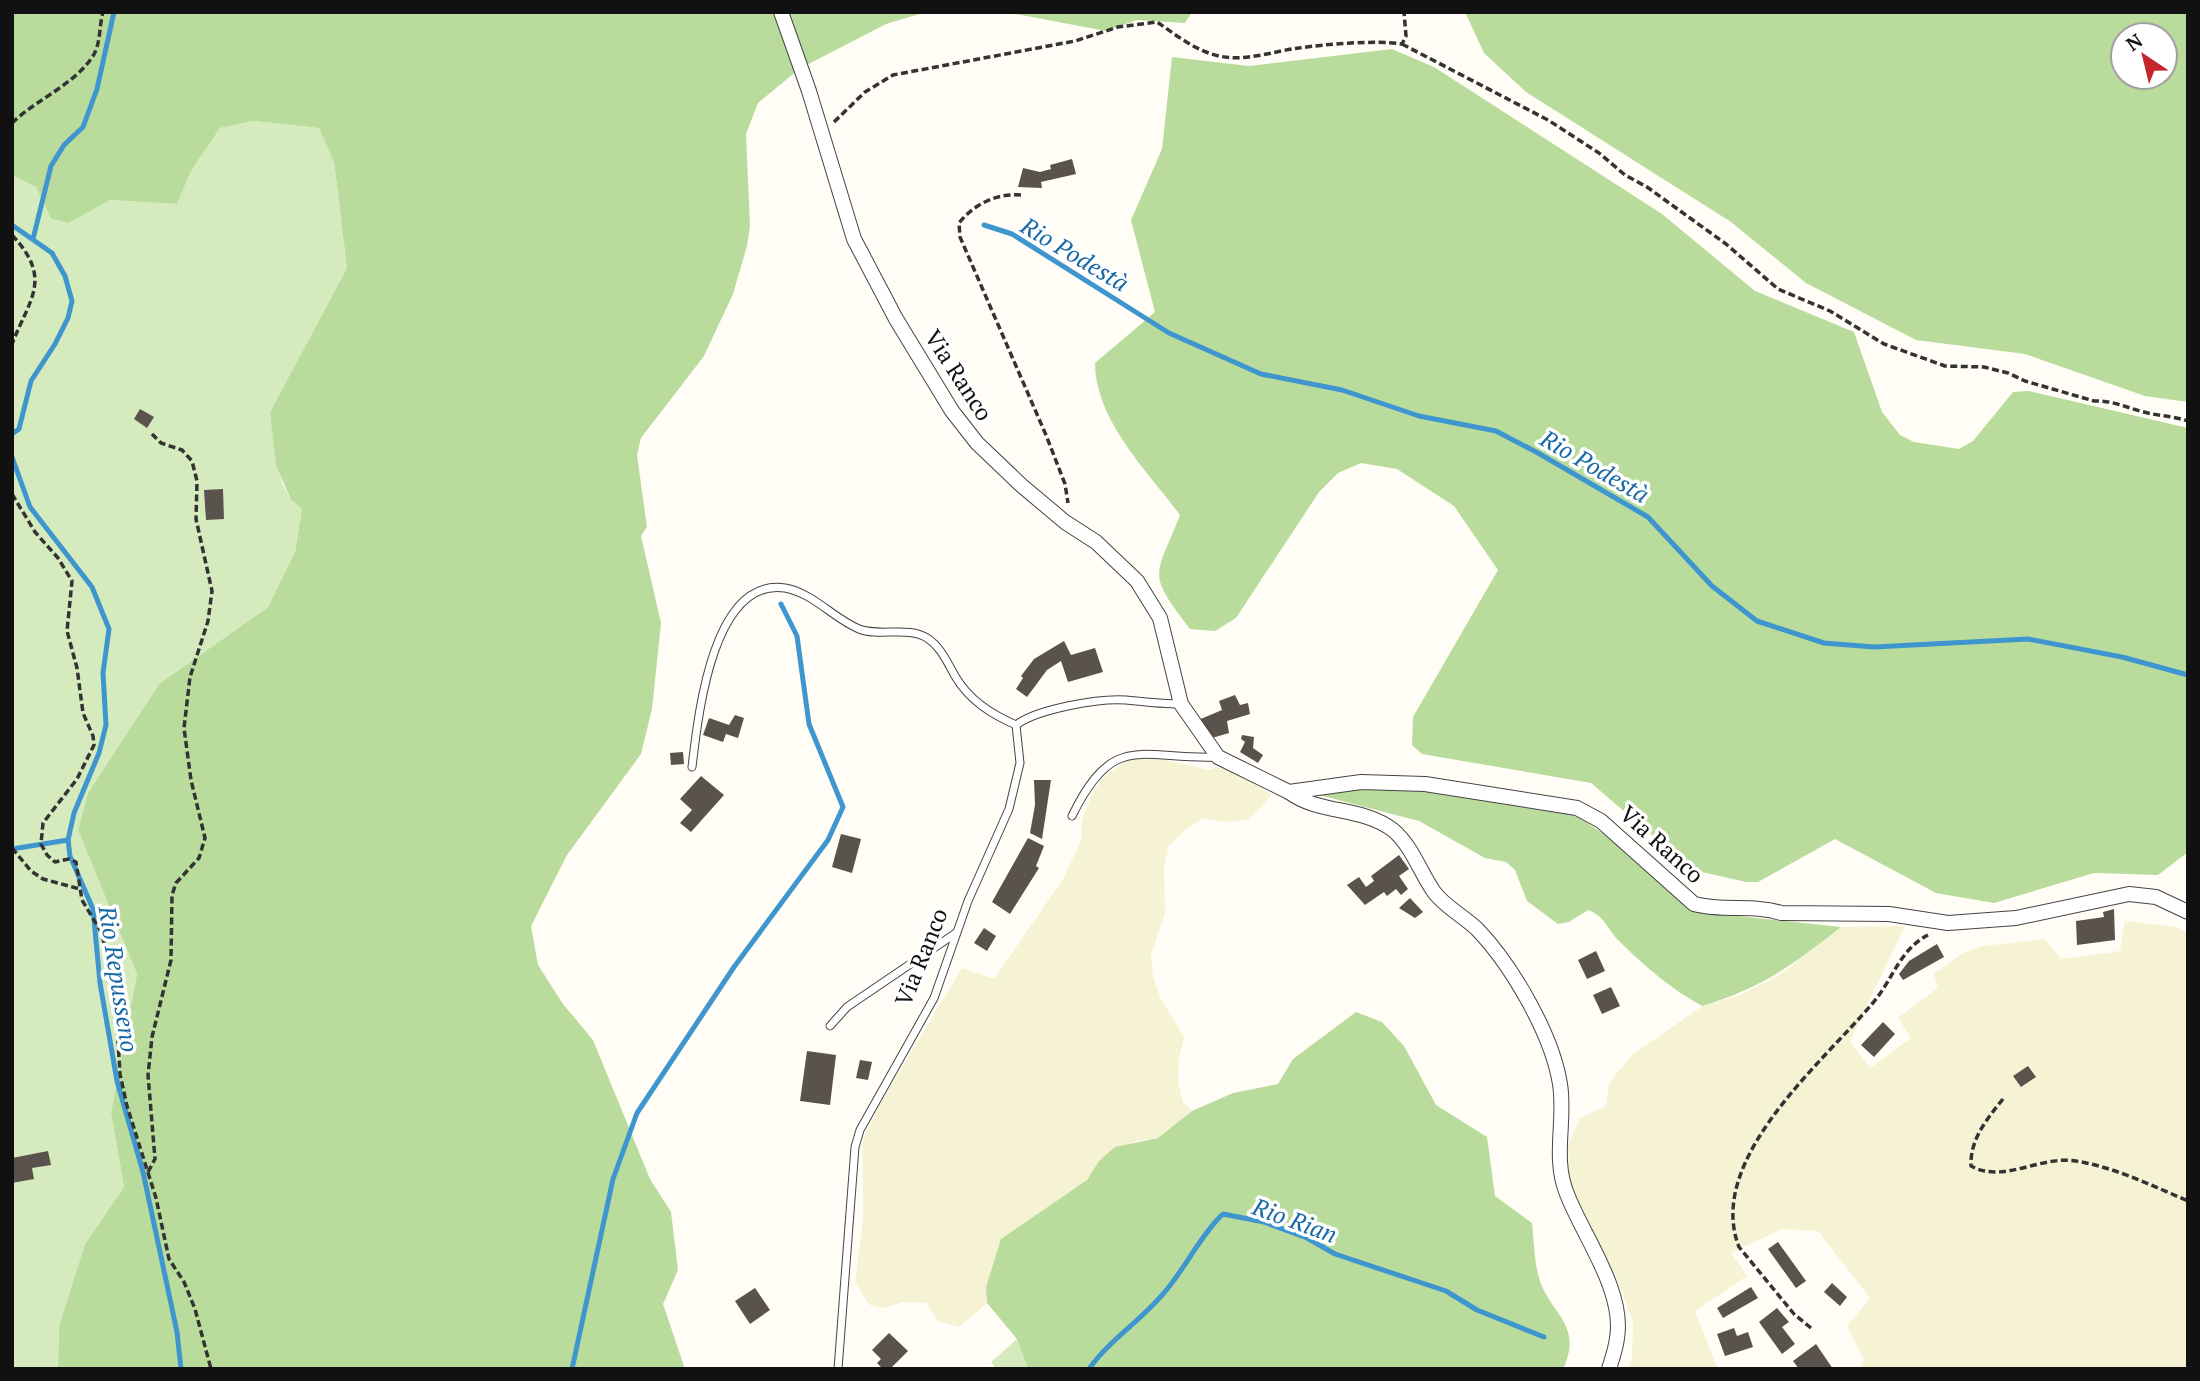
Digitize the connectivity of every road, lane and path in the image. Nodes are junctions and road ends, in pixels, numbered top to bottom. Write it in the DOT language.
graph roads {
  1 [pos="103,12"];
  2 [pos="781,12"];
  3 [pos="1404,12"];
  4 [pos="1402,44"];
  5 [pos="12,123"];
  6 [pos="818,124"];
  7 [pos="1021,195"];
  8 [pos="12,235"];
  9 [pos="12,344"];
  10 [pos="2188,421"];
  11 [pos="152,435"];
  12 [pos="12,494"];
  13 [pos="1065,522"];
  14 [pos="1181,704"];
  15 [pos="1016,725"];
  16 [pos="1218,757"];
  17 [pos="692,767"];
  18 [pos="1289,792"];
  19 [pos="1072,816"];
  20 [pos="12,848"];
  21 [pos="80,889"];
  22 [pos="2188,912"];
  23 [pos="1948,923"];
  24 [pos="956,933"];
  25 [pos="830,1026"];
  26 [pos="2003,1099"];
  27 [pos="148,1172"];
  28 [pos="2188,1200"];
  29 [pos="1811,1328"];
  30 [pos="211,1369"];
  31 [pos="838,1369"];
  32 [pos="1609,1369"];
  1 -- 5 [label="path"];
  2 -- 6 [label="street, Via Ranco"];
  3 -- 4 [label="path"];
  4 -- 6 [label="path"];
  4 -- 10 [label="path"];
  6 -- 13 [label="street, Via Ranco"];
  7 -- 13 [label="path"];
  8 -- 9 [label="path"];
  11 -- 27 [label="path"];
  12 -- 21 [label="path"];
  13 -- 14 [label="street, Via Ranco"];
  14 -- 15 [label="lane"];
  14 -- 16 [label="street, Via Ranco"];
  15 -- 17 [label="lane"];
  15 -- 24 [label="lane, Via Ranco"];
  16 -- 18 [label="street, Via Ranco"];
  16 -- 19 [label="lane"];
  18 -- 23 [label="street, Via Ranco"];
  18 -- 32 [label="street"];
  20 -- 21 [label="path"];
  21 -- 27 [label="path"];
  22 -- 23 [label="street, Via Ranco"];
  23 -- 29 [label="path"];
  24 -- 25 [label="lane"];
  24 -- 31 [label="lane, Via Ranco"];
  26 -- 28 [label="path"];
  27 -- 30 [label="path"];
}
